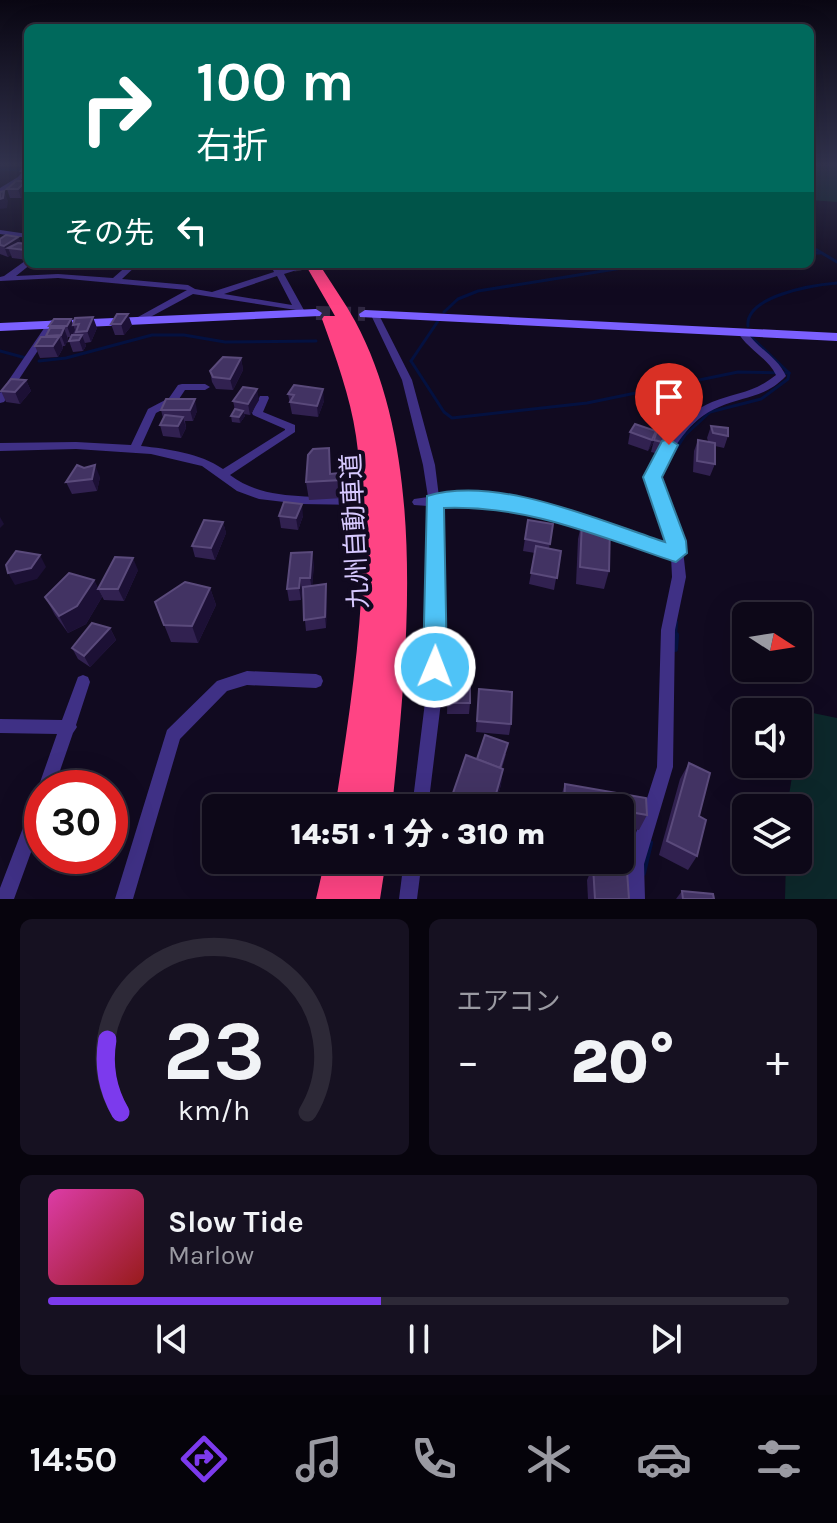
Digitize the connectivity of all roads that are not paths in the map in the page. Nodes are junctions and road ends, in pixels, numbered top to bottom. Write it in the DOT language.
graph roads {
  1 [pos="0,232"];
  2 [pos="24,235"];
  3 [pos="24,266"];
  4 [pos="130,268"];
  5 [pos="286,268"];
  6 [pos="291,268"];
  7 [pos="292,268"];
  8 [pos="293,268"];
  9 [pos="2,280"];
  10 [pos="114,282"];
  11 [pos="192,291"];
  12 [pos="213,295"];
  13 [pos="300,310"];
  14 [pos="316,313"];
  15 [pos="370,314"];
  16 [pos="141,319"];
  17 [pos="52,323"];
  18 [pos="0,327"];
  19 [pos="742,331"];
  20 [pos="837,337"];
  21 [pos="205,387"];
  22 [pos="264,398"];
  23 [pos="0,400"];
  24 [pos="0,447"];
  25 [pos="135,447"];
  26 [pos="222,475"];
  27 [pos="357,502"];
  28 [pos="426,502"];
  29 [pos="676,553"];
  30 [pos="316,681"];
  31 [pos="83,682"];
  32 [pos="0,726"];
  33 [pos="69,727"];
  34 [pos="53,770"];
  35 [pos="352,794"];
  36 [pos="378,794"];
  37 [pos="422,794"];
  38 [pos="24,848"];
  39 [pos="338,874"];
  40 [pos="367,874"];
  41 [pos="411,874"];
  42 [pos="5,899"];
  43 [pos="124,899"];
  44 [pos="333,899"];
  45 [pos="363,899"];
  46 [pos="408,899"];
  47 [pos="636,899"];
  1 -- 2 [label="street"];
  3 -- 9 [label="street"];
  4 -- 10 [label="street"];
  5 -- 12 [label="street"];
  6 -- 13 [label="street"];
  7 -- 35 [label="highway, 九州自動車道"];
  8 -- 36 [label="highway, 九州自動車道"];
  9 -- 10 [label="street"];
  10 -- 11 [label="street"];
  11 -- 12 [label="street"];
  11 -- 16 [label="street"];
  12 -- 13 [label="street"];
  13 -- 14 [label="street"];
  13 -- 16 [label="street"];
  15 -- 19 [label="street"];
  15 -- 28 [label="street"];
  16 -- 17 [label="street"];
  17 -- 18 [label="street"];
  17 -- 23 [label="street"];
  19 -- 20 [label="street"];
  19 -- 29 [label="street"];
  21 -- 25 [label="street"];
  22 -- 26 [label="street"];
  24 -- 25 [label="street"];
  25 -- 26 [label="street"];
  26 -- 27 [label="street"];
  28 -- 29 [label="street"];
  28 -- 37 [label="street"];
  29 -- 47 [label="street"];
  30 -- 43 [label="street"];
  31 -- 33 [label="street"];
  32 -- 33 [label="street"];
  33 -- 34 [label="street"];
  38 -- 42 [label="street"];
  39 -- 44 [label="highway"];
  40 -- 45 [label="highway"];
  41 -- 46 [label="street"];
}
